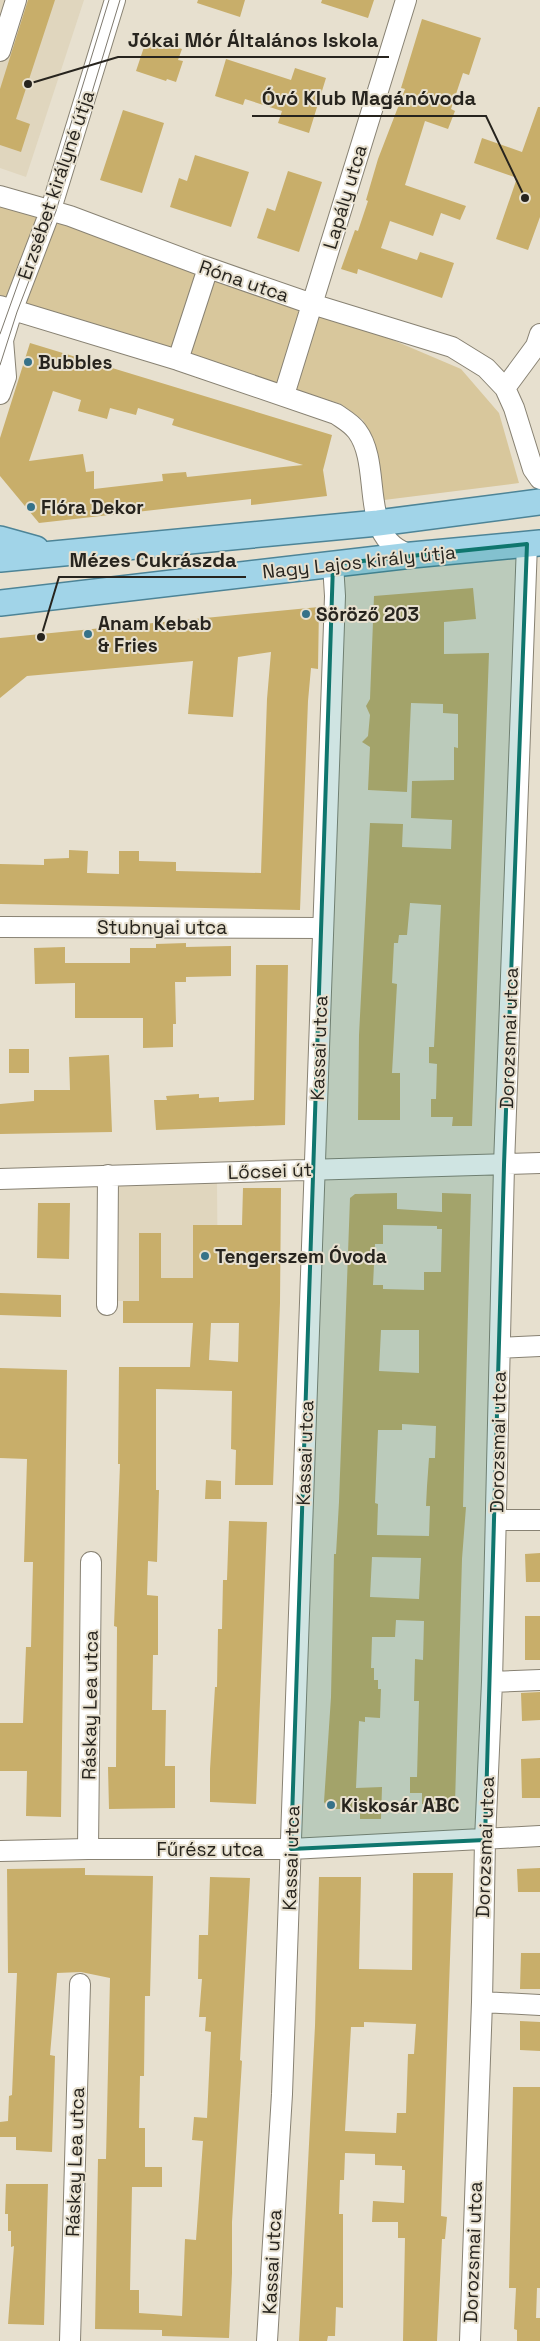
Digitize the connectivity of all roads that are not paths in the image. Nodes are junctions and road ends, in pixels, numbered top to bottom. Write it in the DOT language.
graph roads {
  1 [pos="16,0"];
  2 [pos="114,0"];
  3 [pos="406,0"];
  4 [pos="0,51"];
  5 [pos="0,196"];
  6 [pos="51,209"];
  7 [pos="208,268"];
  8 [pos="312,304"];
  9 [pos="6,308"];
  10 [pos="540,334"];
  11 [pos="1,344"];
  12 [pos="526,358"];
  13 [pos="178,360"];
  14 [pos="486,368"];
  15 [pos="505,388"];
  16 [pos="0,394"];
  17 [pos="284,395"];
  18 [pos="540,479"];
  19 [pos="540,502"];
  20 [pos="376,515"];
  21 [pos="0,538"];
  22 [pos="534,543"];
  23 [pos="71,552"];
  24 [pos="412,555"];
  25 [pos="0,558"];
  26 [pos="333,564"];
  27 [pos="0,604"];
  28 [pos="532,634"];
  29 [pos="0,927"];
  30 [pos="323,928"];
  31 [pos="540,1163"];
  32 [pos="504,1165"];
  33 [pos="315,1170"];
  34 [pos="108,1175"];
  35 [pos="0,1178"];
  36 [pos="107,1306"];
  37 [pos="540,1346"];
  38 [pos="500,1348"];
  39 [pos="496,1520"];
  40 [pos="540,1520"];
  41 [pos="91,1562"];
  42 [pos="540,1680"];
  43 [pos="492,1682"];
  44 [pos="540,1836"];
  45 [pos="484,1840"];
  46 [pos="88,1849"];
  47 [pos="291,1849"];
  48 [pos="0,1851"];
  49 [pos="80,1984"];
  50 [pos="482,2002"];
  51 [pos="540,2005"];
  52 [pos="70,2341"];
  53 [pos="267,2341"];
  54 [pos="470,2341"];
  1 -- 4 [label="street"];
  2 -- 6 [label="street, Erzsébet királyné útja"];
  3 -- 8 [label="street, Lapály utca"];
  5 -- 6 [label="street, Róna utca"];
  6 -- 7 [label="street, Róna utca"];
  6 -- 9 [label="street, Erzsébet királyné útja"];
  7 -- 8 [label="street, Róna utca"];
  7 -- 13 [label="street"];
  8 -- 14 [label="street, Róna utca"];
  8 -- 17 [label="street, Lapály utca"];
  9 -- 11 [label="street, Erzsébet királyné útja"];
  9 -- 13 [label="street"];
  10 -- 12 [label="street"];
  11 -- 16 [label="street, Erzsébet királyné útja"];
  12 -- 14 [label="street"];
  12 -- 15 [label="street"];
  13 -- 17 [label="street"];
  14 -- 15 [label="street"];
  15 -- 18 [label="street"];
  17 -- 20 [label="street"];
  19 -- 20 [label="main road, Nagy Lajos király útja"];
  20 -- 23 [label="main road, Nagy Lajos király útja"];
  20 -- 24 [label="street"];
  21 -- 23 [label="main road"];
  22 -- 24 [label="main road, Nagy Lajos király útja"];
  22 -- 28 [label="street, Dorozsmai utca"];
  23 -- 25 [label="main road, Nagy Lajos király útja"];
  24 -- 26 [label="main road, Nagy Lajos király útja"];
  26 -- 27 [label="main road, Nagy Lajos király útja"];
  26 -- 30 [label="street, Kassai utca"];
  28 -- 32 [label="street, Dorozsmai utca"];
  29 -- 30 [label="street, Stubnyai utca"];
  30 -- 33 [label="street, Kassai utca"];
  31 -- 32 [label="street, Lőcsei út"];
  32 -- 33 [label="street, Lőcsei út"];
  32 -- 38 [label="street, Dorozsmai utca"];
  33 -- 34 [label="street, Lőcsei út"];
  33 -- 47 [label="street, Kassai utca"];
  34 -- 35 [label="street, Lőcsei út"];
  34 -- 36 [label="street"];
  37 -- 38 [label="street"];
  38 -- 39 [label="street, Dorozsmai utca"];
  39 -- 40 [label="street"];
  39 -- 43 [label="street, Dorozsmai utca"];
  41 -- 46 [label="street, Ráskay Lea utca"];
  42 -- 43 [label="street"];
  43 -- 45 [label="street, Dorozsmai utca"];
  44 -- 45 [label="street, Fűrész utca"];
  45 -- 47 [label="street, Fűrész utca"];
  45 -- 50 [label="street, Dorozsmai utca"];
  46 -- 47 [label="street, Fűrész utca"];
  46 -- 48 [label="street, Fűrész utca"];
  47 -- 53 [label="street, Kassai utca"];
  49 -- 52 [label="street, Ráskay Lea utca"];
  50 -- 51 [label="street"];
  50 -- 54 [label="street, Dorozsmai utca"];
}
